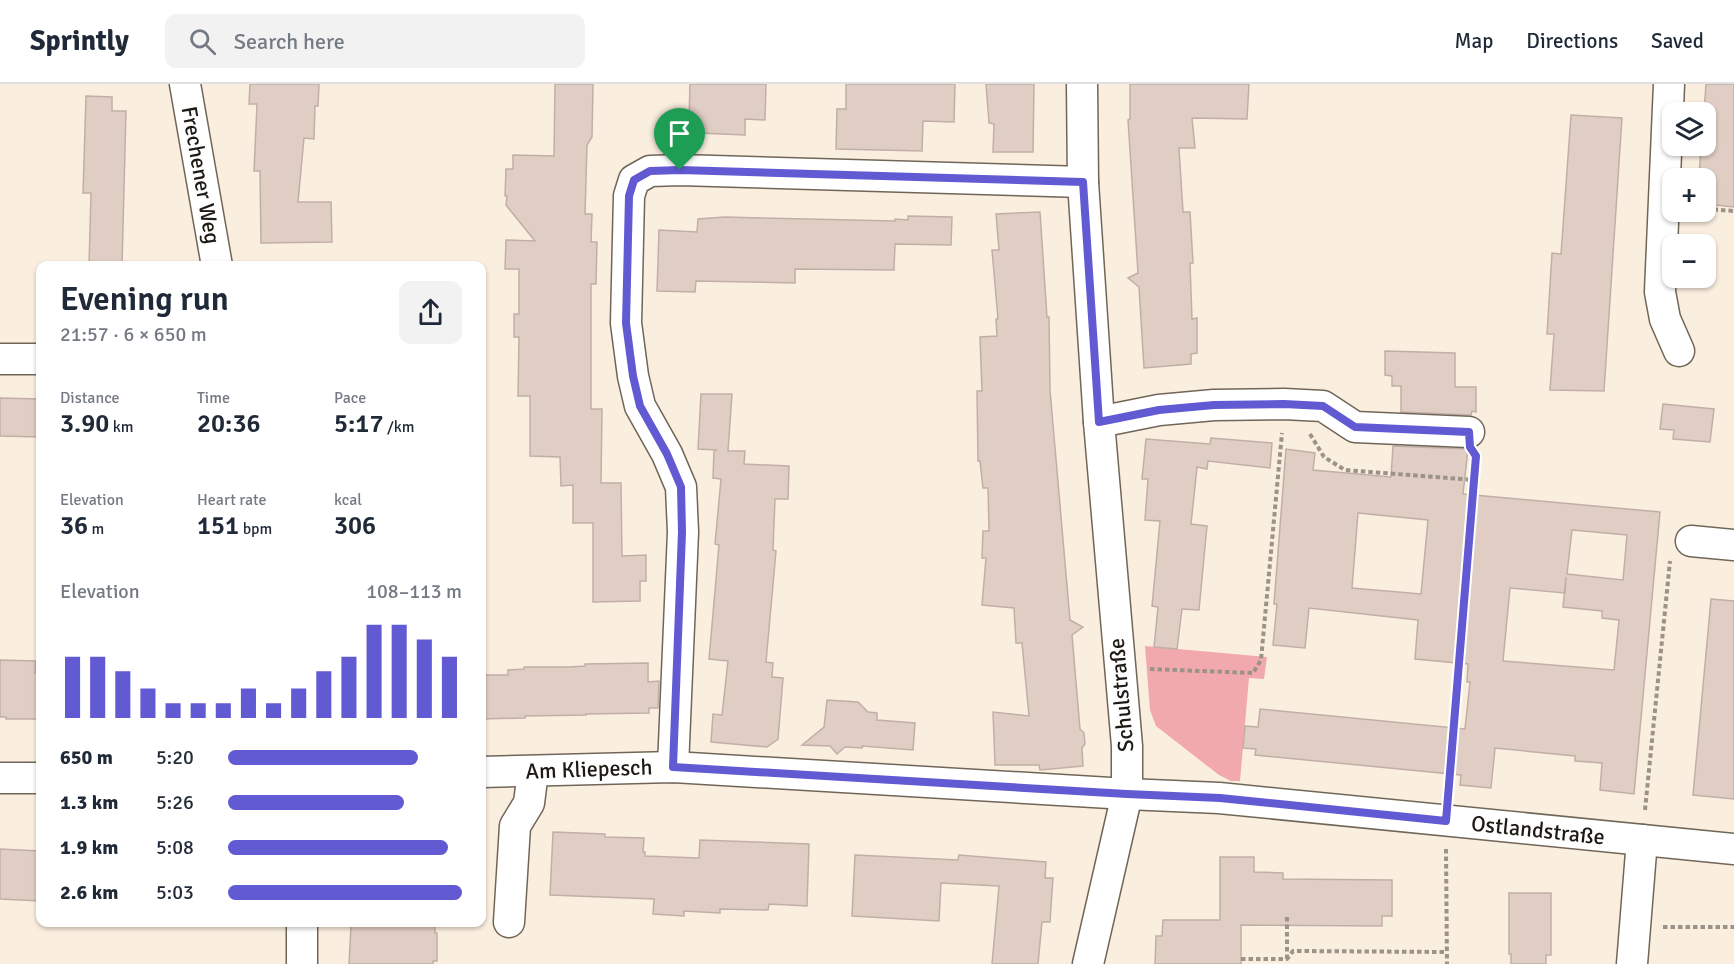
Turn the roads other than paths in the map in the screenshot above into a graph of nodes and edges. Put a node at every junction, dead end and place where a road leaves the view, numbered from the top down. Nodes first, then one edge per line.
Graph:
1 (185, 84) edge
2 (1082, 84) edge
3 (1669, 84) edge
4 (1083, 182) junction
5 (217, 261) edge
6 (1679, 351) dead end
7 (0, 358) edge
8 (36, 359) edge
9 (1099, 422) junction
10 (1469, 432) road end
11 (1734, 545) edge
12 (1681, 549) road end
13 (673, 767) junction
14 (533, 771) junction
15 (486, 772) edge
16 (0, 778) edge
17 (36, 778) edge
18 (1127, 794) junction
19 (1642, 840) junction
20 (1734, 849) edge
21 (509, 922) dead end
22 (302, 927) edge
23 (302, 964) edge
24 (1088, 964) edge
25 (1632, 964) edge

1 - 5 street, Frechener Weg
2 - 4 street, Schulstraße
3 - 6 street
4 - 9 street, Schulstraße
4 - 13 street
7 - 8 street
9 - 10 street
9 - 18 street, Schulstraße
11 - 12 street
13 - 14 street, Am Kliepesch
13 - 18 street, Am Kliepesch
14 - 15 street, Am Kliepesch
14 - 21 street
16 - 17 street
18 - 19 street, Ostlandstraße
18 - 24 street, Schulstraße
19 - 20 street, Ostlandstraße
19 - 25 street
22 - 23 street

